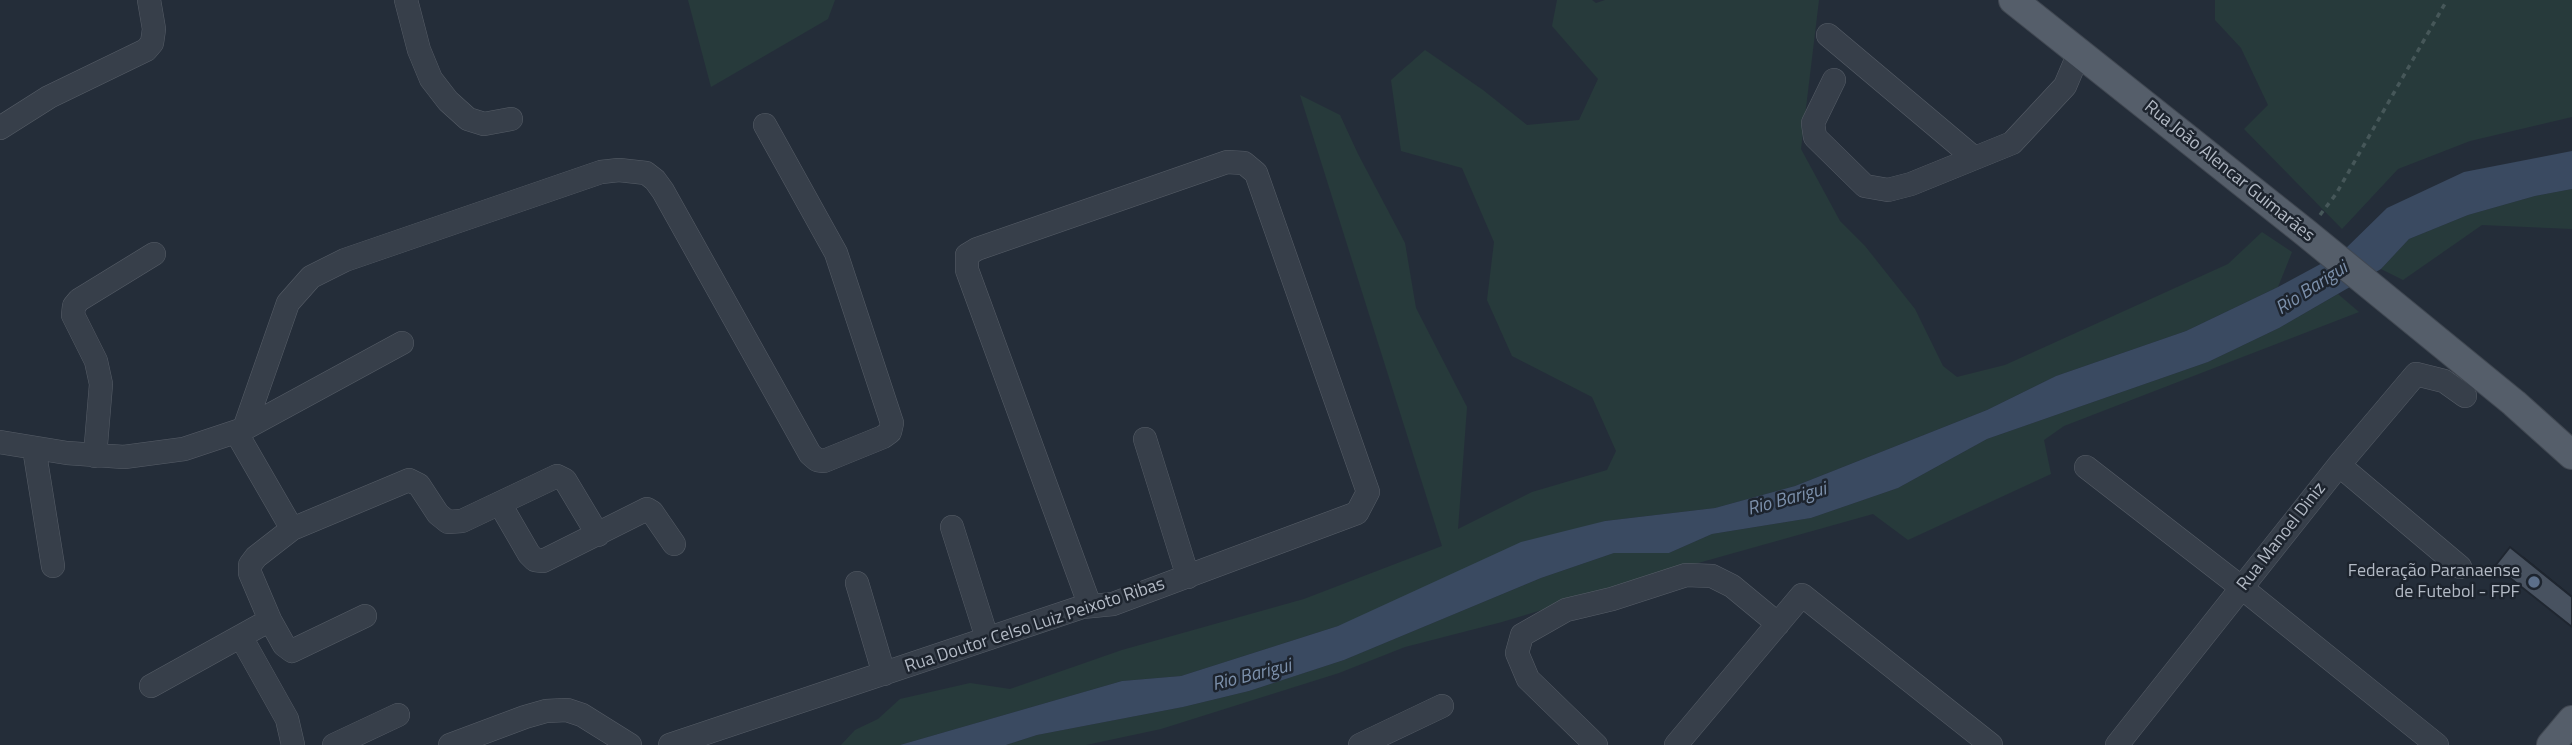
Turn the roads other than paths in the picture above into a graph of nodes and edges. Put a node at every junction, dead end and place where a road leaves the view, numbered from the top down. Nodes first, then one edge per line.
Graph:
1 (149, 0) edge
2 (406, 0) edge
3 (2013, 0) edge
4 (1828, 35) dead end
5 (2079, 53) junction
6 (1834, 80) dead end
7 (511, 119) dead end
8 (765, 125) dead end
9 (0, 128) edge
10 (1973, 157) junction
11 (154, 254) dead end
12 (402, 342) dead end
13 (2465, 396) dead end
14 (240, 431) junction
15 (1145, 439) dead end
16 (0, 442) edge
17 (34, 448) junction
18 (2570, 448) edge
19 (95, 456) junction
20 (2339, 465) junction
21 (2086, 467) dead end
22 (500, 504) junction
23 (953, 527) dead end
24 (292, 529) junction
25 (598, 535) junction
26 (674, 544) dead end
27 (53, 566) dead end
28 (2460, 567) dead end
29 (1188, 577) junction
30 (857, 583) dead end
31 (2242, 588) junction
32 (1090, 606) junction
33 (365, 616) dead end
34 (270, 620) junction
35 (1778, 624) junction
36 (241, 637) junction
37 (987, 638) junction
38 (884, 674) junction
39 (151, 685) dead end
40 (1442, 706) dead end
41 (398, 715) dead end
42 (2572, 720) edge
43 (293, 745) edge
44 (334, 745) edge
45 (450, 745) edge
46 (629, 745) edge
47 (670, 745) edge
48 (1360, 745) edge
49 (1596, 745) edge
50 (1676, 745) edge
51 (1991, 745) edge
52 (2117, 745) edge
53 (2437, 745) edge
54 (2552, 745) edge

1 - 9 street
2 - 7 street
3 - 5 main road, Rua João Alencar Guimarães
4 - 10 street
5 - 10 street
5 - 18 main road, Rua João Alencar Guimarães
6 - 10 street
8 - 14 street
11 - 19 street
12 - 14 street
13 - 20 street, Rua Manoel Diniz
14 - 19 street
14 - 24 street
15 - 29 street
16 - 17 street
17 - 19 street
17 - 27 street
20 - 28 street
20 - 31 street, Rua Manoel Diniz
21 - 31 street
22 - 24 street
22 - 25 street
22 - 25 street
23 - 37 street
24 - 34 street
25 - 26 street
29 - 32 street, Rua Doutor Celso Luiz Peixoto Ribas
29 - 32 street, Rua Doutor Celso Luiz Peixoto Ribas
30 - 38 street
31 - 52 street, Rua Manoel Diniz
31 - 53 street
32 - 37 street, Rua Doutor Celso Luiz Peixoto Ribas
33 - 34 street
34 - 36 street
35 - 49 street
35 - 50 street
35 - 51 street
36 - 39 street
36 - 43 street
37 - 38 street, Rua Doutor Celso Luiz Peixoto Ribas
38 - 47 street, Rua Doutor Celso Luiz Peixoto Ribas
40 - 48 street
41 - 44 street
42 - 54 main road
45 - 46 street

